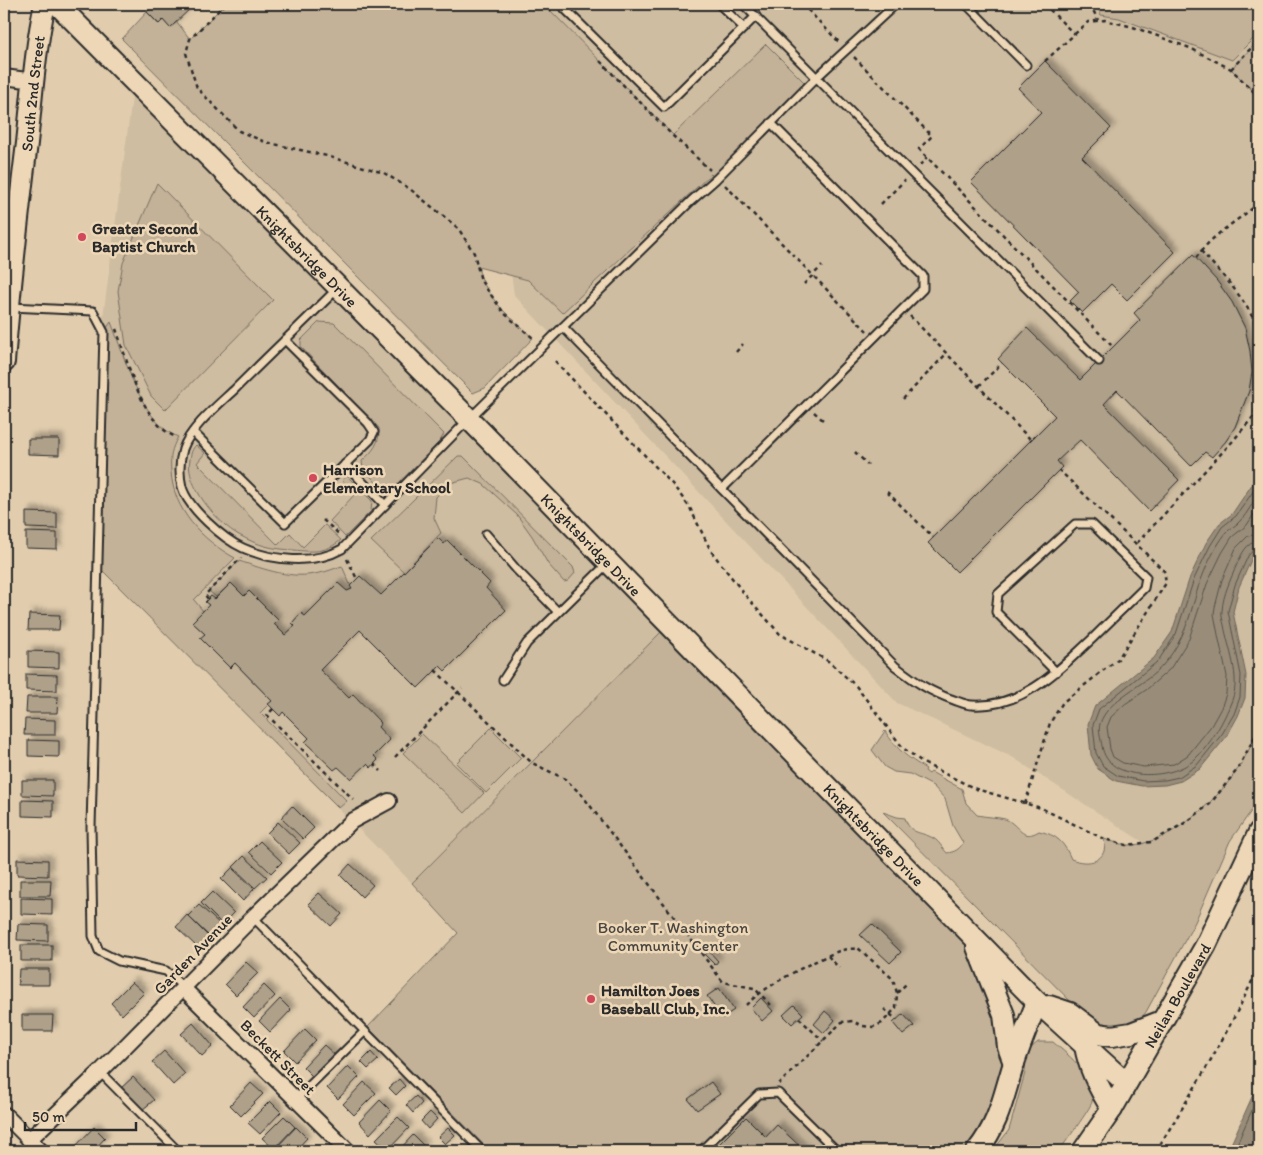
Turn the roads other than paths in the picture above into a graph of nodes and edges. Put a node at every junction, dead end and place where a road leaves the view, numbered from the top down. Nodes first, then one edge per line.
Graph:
1 (45, 4) edge
2 (57, 4) edge
3 (560, 4) edge
4 (719, 4) edge
5 (743, 4) edge
6 (896, 4) edge
7 (966, 4) edge
8 (756, 16) junction
9 (744, 28) junction
10 (1026, 65) dead end
11 (4, 77) edge
12 (817, 77) junction
13 (34, 81) junction
14 (771, 123) junction
15 (338, 287) junction
16 (8, 307) junction
17 (563, 327) junction
18 (285, 340) junction
19 (1100, 360) dead end
20 (4, 362) edge
21 (469, 419) junction
22 (193, 432) junction
23 (345, 464) junction
24 (722, 489) junction
25 (385, 505) junction
26 (486, 534) dead end
27 (609, 562) junction
28 (558, 612) junction
29 (1056, 672) junction
30 (503, 680) dead end
31 (388, 801) dead end
32 (1259, 832) edge
33 (253, 917) junction
34 (973, 936) junction
35 (184, 988) junction
36 (1037, 1002) junction
37 (1162, 1021) junction
38 (364, 1032) junction
39 (1085, 1046) junction
40 (1014, 1063) junction
41 (100, 1072) junction
42 (1126, 1083) junction
43 (296, 1099) junction
44 (1112, 1109) junction
45 (4, 1114) edge
46 (29, 1140) junction
47 (41, 1151) edge
48 (178, 1151) edge
49 (348, 1151) edge
50 (482, 1151) edge
51 (701, 1151) edge
52 (837, 1151) edge
53 (977, 1151) edge
54 (1083, 1151) edge

1 - 13 street, South 2nd Street
2 - 15 street, Knightsbridge Drive
3 - 9 lane
4 - 9 lane
5 - 8 lane
6 - 12 lane
7 - 10 lane
8 - 9 lane
8 - 12 lane
11 - 13 street
12 - 14 lane
12 - 19 lane
13 - 16 street, South 2nd Street
14 - 17 lane
14 - 24 lane
15 - 18 lane
15 - 21 street, Knightsbridge Drive
16 - 20 street, South 2nd Street
16 - 35 lane
17 - 21 lane
17 - 24 lane
18 - 22 lane
18 - 23 lane
21 - 25 lane
21 - 27 street, Knightsbridge Drive
22 - 23 lane
22 - 25 lane
23 - 25 lane
24 - 29 lane
26 - 28 lane
27 - 28 lane
27 - 34 street, Knightsbridge Drive
28 - 30 lane
29 - 29 lane
31 - 33 street, Garden Avenue
32 - 37 street, Neilan Boulevard
33 - 35 street, Garden Avenue
33 - 38 lane
34 - 36 street, Knightsbridge Drive
34 - 40 street
35 - 41 street, Garden Avenue
35 - 43 street, Beckett Street
36 - 37 street
36 - 39 street, Knightsbridge Drive
36 - 40 street
37 - 42 street, Neilan Boulevard
38 - 43 lane
38 - 50 lane
39 - 42 street, Knightsbridge Drive
39 - 44 street
40 - 53 street
41 - 46 street, Garden Avenue
41 - 48 lane
42 - 44 street, Neilan Boulevard
43 - 49 street, Beckett Street
44 - 54 street, Neilan Boulevard
45 - 46 street
46 - 47 street
51 - 52 lane

